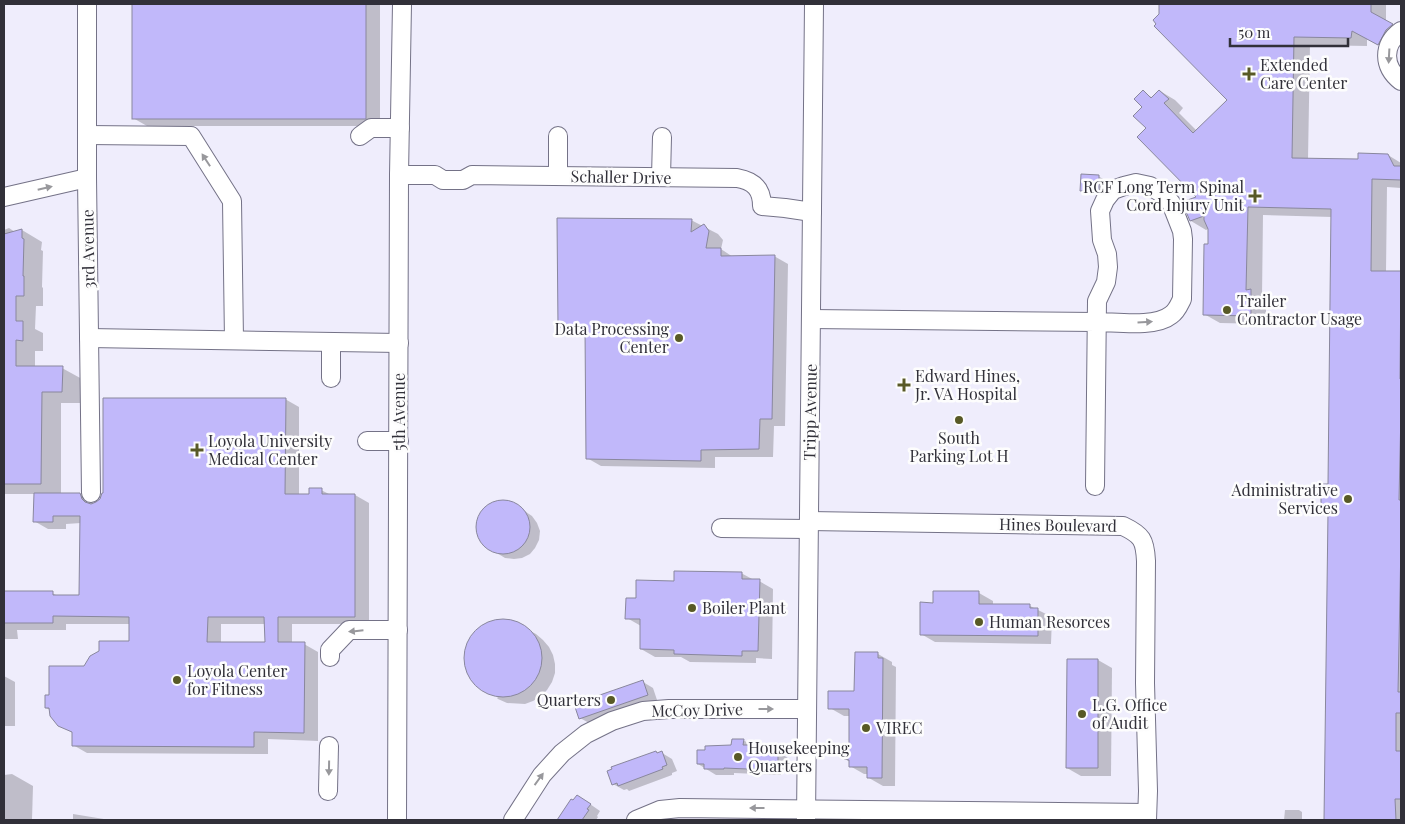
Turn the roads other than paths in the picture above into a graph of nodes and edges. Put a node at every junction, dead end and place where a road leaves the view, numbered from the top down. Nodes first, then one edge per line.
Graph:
1 (87, 4) edge
2 (402, 4) edge
3 (814, 4) edge
4 (1401, 32) edge
5 (1401, 81) edge
6 (87, 135) junction
7 (558, 136) dead end
8 (662, 137) dead end
9 (400, 174) junction
10 (558, 176) junction
11 (662, 177) junction
12 (87, 178) junction
13 (4, 197) edge
14 (812, 206) junction
15 (811, 319) junction
16 (1096, 322) junction
17 (89, 338) junction
18 (234, 340) junction
19 (336, 342) junction
20 (399, 343) junction
21 (337, 378) dead end
22 (367, 441) dead end
23 (398, 441) junction
24 (1095, 486) dead end
25 (91, 493) dead end
26 (808, 525) junction
27 (721, 528) dead end
28 (398, 630) junction
29 (330, 657) dead end
30 (806, 709) junction
31 (329, 746) dead end
32 (328, 791) dead end
33 (806, 814) edge
34 (1147, 817) edge
35 (397, 820) edge
36 (513, 820) edge
37 (636, 820) edge

1 - 6 street, 3rd Avenue
2 - 9 street, 5th Avenue
3 - 14 street, Tripp Avenue
4 -> 5 street
6 - 12 street, 3rd Avenue
18 -> 6 street
7 - 10 street
8 - 11 street
9 - 10 street, Schaller Drive
9 - 20 street, 5th Avenue
10 - 11 street, Schaller Drive
11 - 14 street, Schaller Drive
13 -> 12 street
12 - 17 street, 3rd Avenue
14 - 15 street, Tripp Avenue
15 - 16 street
15 - 26 street, Tripp Avenue
16 -> 16 street
16 - 24 street
17 - 18 street
17 - 25 street, 3rd Avenue
18 - 19 street
19 - 20 street
19 - 21 street
20 - 23 street, 5th Avenue
22 - 23 street
23 - 28 street, 5th Avenue
26 - 27 street, Hines Boulevard
26 - 30 street, Tripp Avenue
26 - 34 street, Hines Boulevard
28 -> 29 street
28 - 35 street, 5th Avenue
30 - 33 street, Tripp Avenue
36 -> 30 street, McCoy Drive
31 -> 32 street
33 - 34 street
33 -> 37 street

